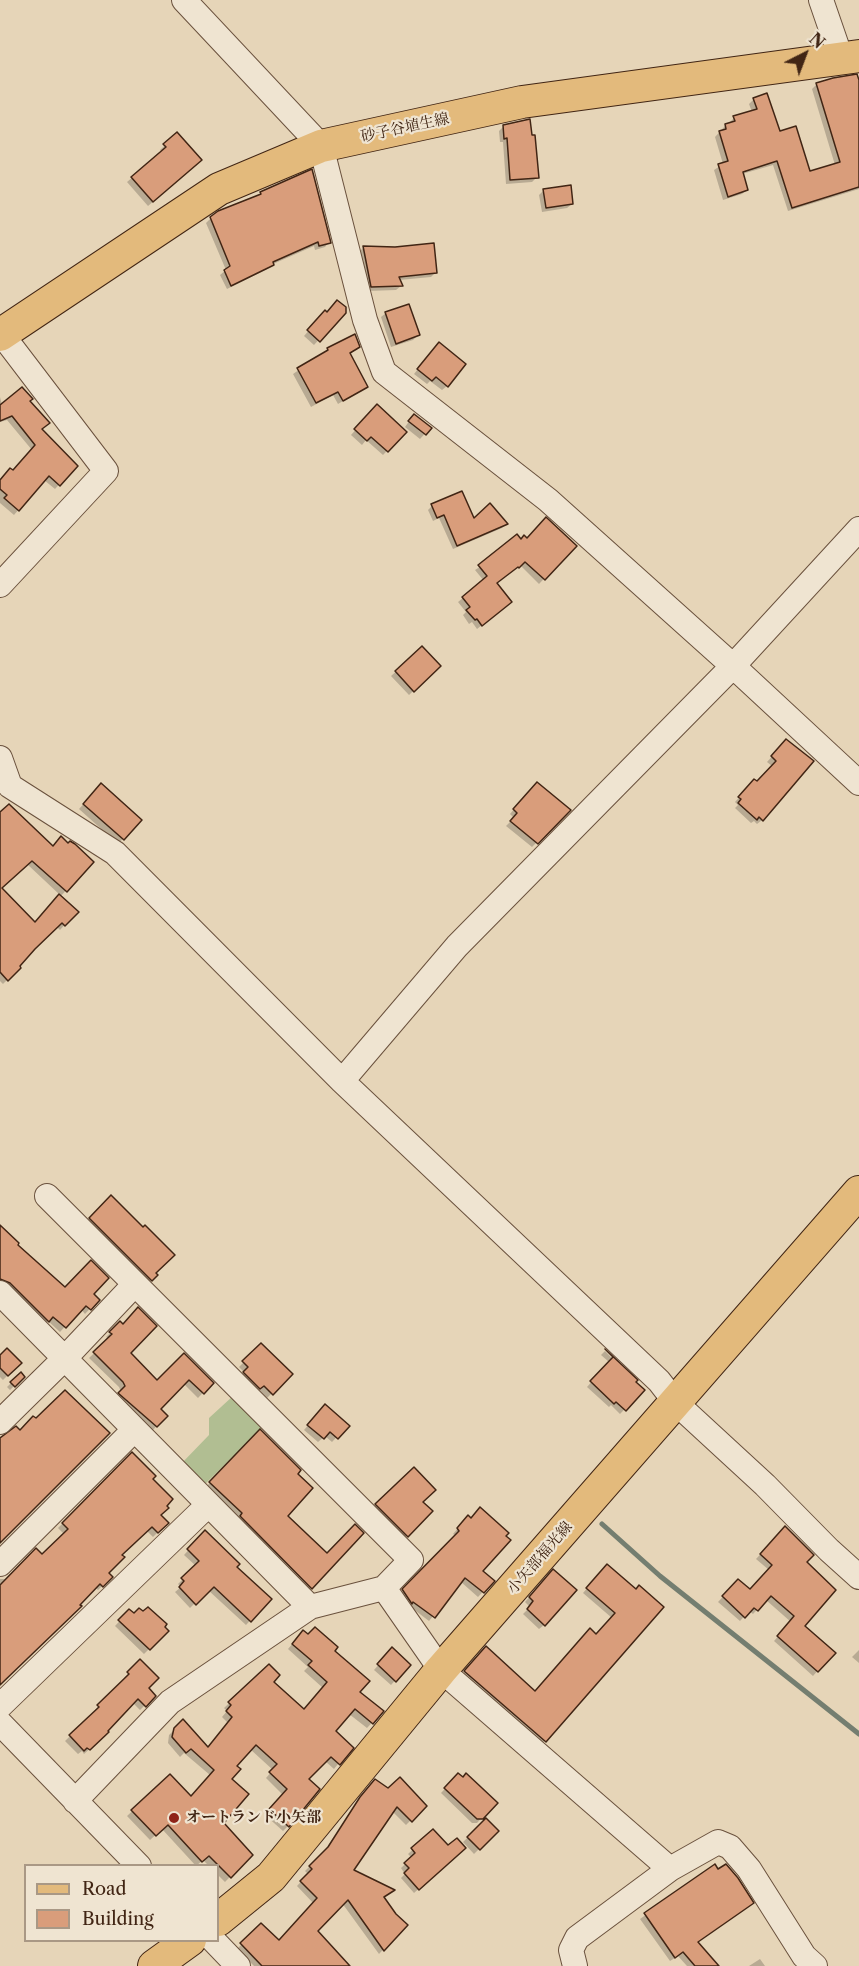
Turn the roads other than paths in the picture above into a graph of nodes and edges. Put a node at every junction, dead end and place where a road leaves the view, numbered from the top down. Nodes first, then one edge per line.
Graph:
1 (184, 0) edge
2 (821, 0) edge
3 (850, 57) edge
4 (321, 146) junction
5 (0, 333) edge
6 (859, 529) edge
7 (0, 585) edge
8 (733, 666) junction
9 (0, 758) edge
10 (859, 783) edge
11 (5, 791) edge
12 (342, 1082) junction
13 (859, 1192) edge
14 (47, 1196) dead end
15 (135, 1284) junction
16 (0, 1293) edge
17 (64, 1358) junction
18 (676, 1403) junction
19 (0, 1422) edge
20 (135, 1430) junction
21 (208, 1505) junction
22 (0, 1564) edge
23 (859, 1577) edge
24 (384, 1588) junction
25 (310, 1607) junction
26 (441, 1670) junction
27 (0, 1706) edge
28 (0, 1723) edge
29 (75, 1801) junction
30 (137, 1864) edge
31 (670, 1869) junction
32 (219, 1919) edge
33 (189, 1942) edge
34 (214, 1942) edge
35 (154, 1966) edge
36 (238, 1966) edge
37 (575, 1966) edge
38 (815, 1966) edge

1 - 4 street
2 - 3 street
3 - 4 main road, 砂子谷埴生線
4 - 5 main road, 砂子谷埴生線
4 - 8 street
5 - 7 street
6 - 8 street
8 - 10 street
8 - 12 street
9 - 11 street
11 - 12 street
12 - 18 street
13 - 18 main road, 小矢部福光線
14 - 15 street
15 - 17 street
15 - 24 street
16 - 17 street
17 - 19 street
17 - 20 street
18 - 23 street
18 - 26 main road, 小矢部福光線
20 - 21 street
20 - 22 street
21 - 25 street
21 - 27 street
24 - 25 street
24 - 26 street
25 - 29 street
26 - 31 street
26 - 32 main road, 小矢部福光線
28 - 29 street
29 - 30 street
31 - 37 street
31 - 38 street
33 - 35 main road
34 - 36 street

